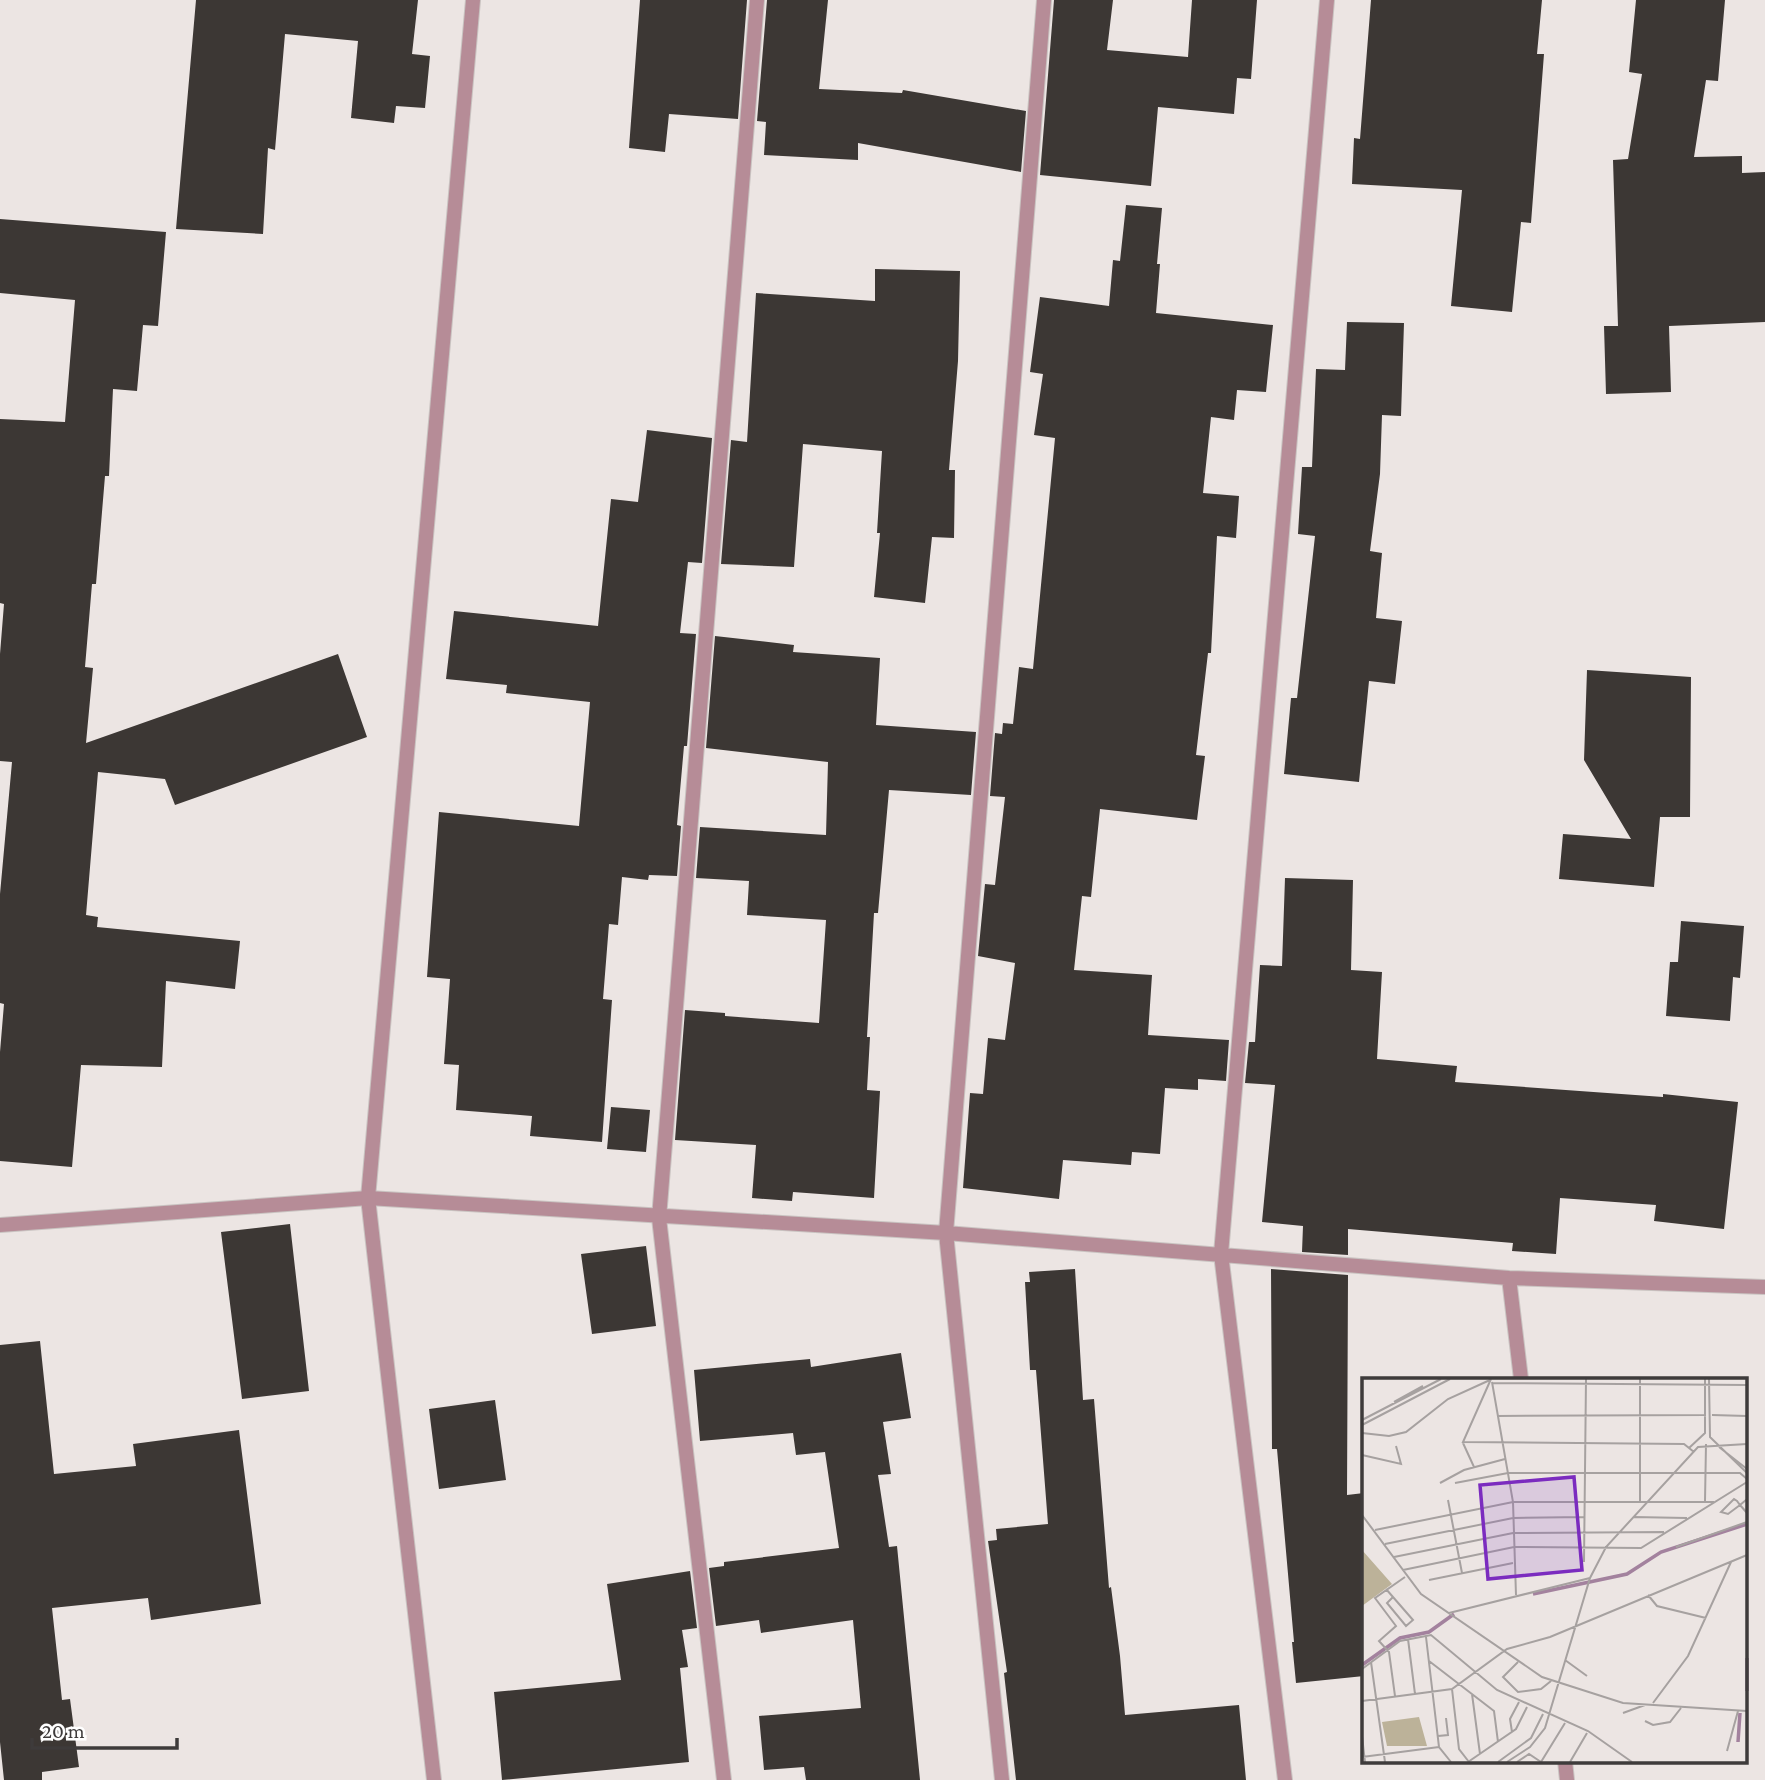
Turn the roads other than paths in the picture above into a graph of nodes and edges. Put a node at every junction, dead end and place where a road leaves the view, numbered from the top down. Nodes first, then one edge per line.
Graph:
1 (473, 0) edge
2 (757, 0) edge
3 (1044, 0) edge
4 (1327, 0) edge
5 (368, 1198) junction
6 (659, 1217) junction
7 (0, 1225) edge
8 (946, 1233) junction
9 (1221, 1254) junction
10 (1509, 1278) junction
11 (1765, 1287) edge
12 (1521, 1378) edge
13 (1565, 1762) edge
14 (434, 1780) edge
15 (724, 1780) edge
16 (1003, 1780) edge
17 (1285, 1780) edge
18 (1567, 1780) edge

1 - 5 street
2 - 6 street
3 - 8 street
4 - 9 street
5 - 6 street
5 - 7 street
5 - 14 street
6 - 8 street
6 - 15 street
8 - 9 street
8 - 16 street
9 - 10 street
9 - 17 street
10 - 11 street
10 - 12 street
13 - 18 street

